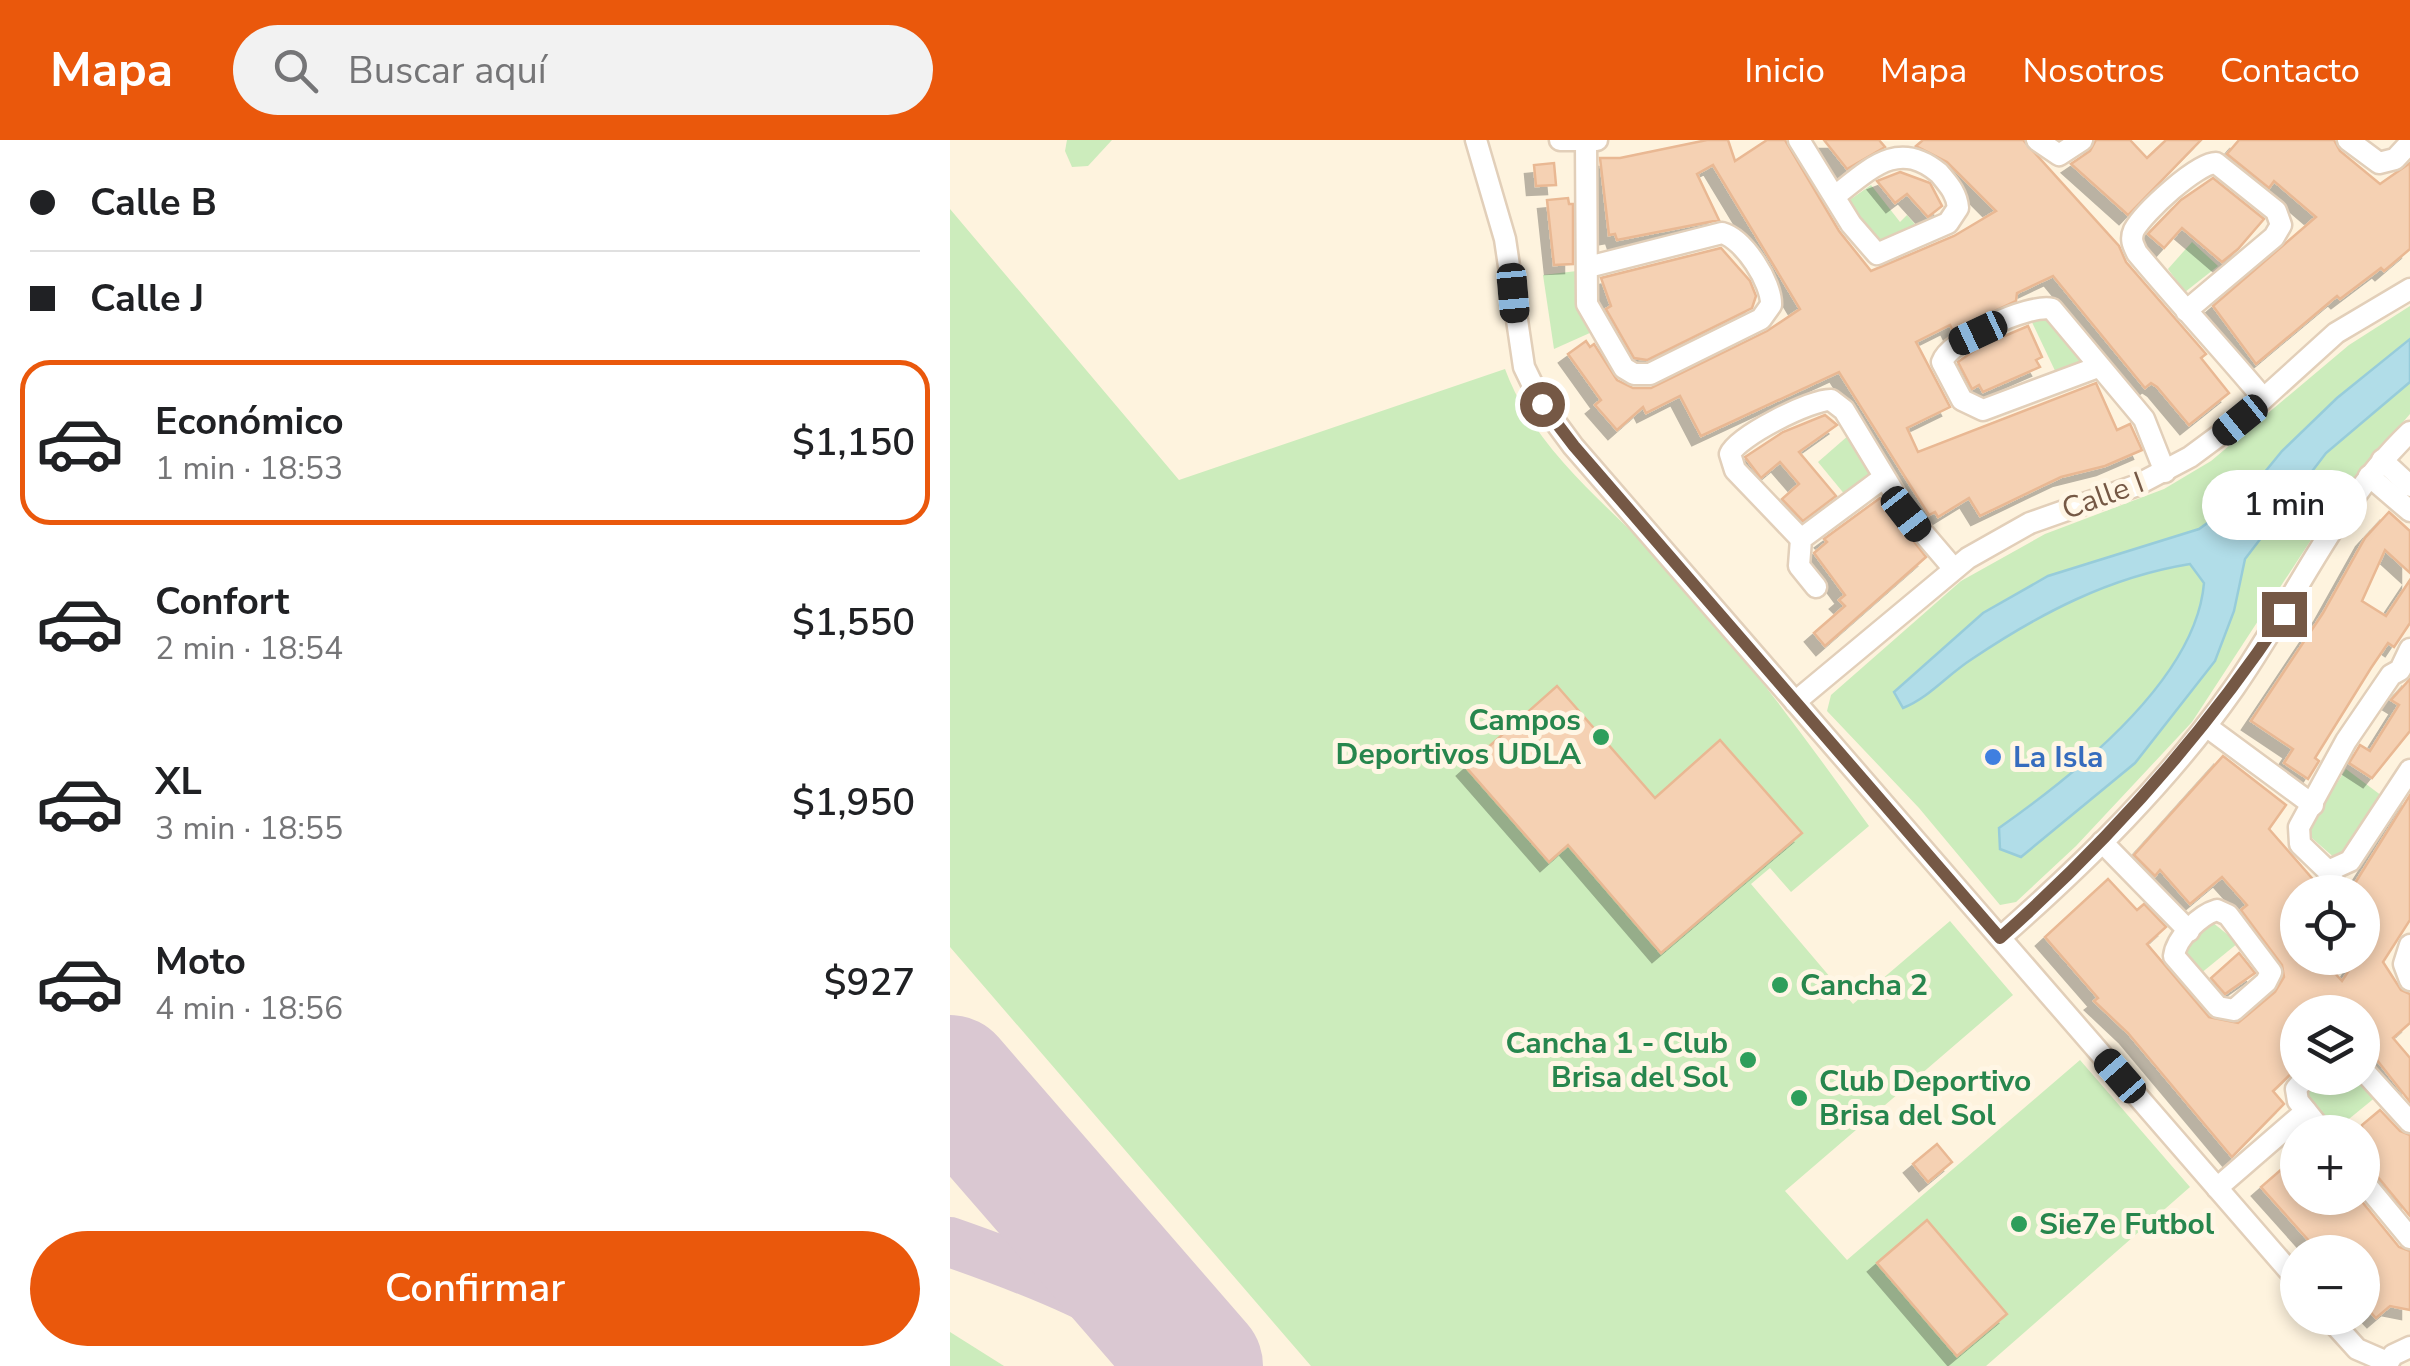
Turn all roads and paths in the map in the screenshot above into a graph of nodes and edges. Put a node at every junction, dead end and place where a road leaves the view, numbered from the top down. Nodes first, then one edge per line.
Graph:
1 (1476, 140) edge
2 (1560, 140) edge
3 (1600, 140) edge
4 (1799, 140) edge
5 (2038, 140) edge
6 (2082, 140) edge
7 (2348, 140) edge
8 (1586, 141) edge
9 (2410, 143) edge
10 (1836, 196) junction
11 (1588, 267) junction
12 (2410, 289) edge
13 (2186, 311) junction
14 (2098, 366) junction
15 (2263, 398) junction
16 (2410, 432) edge
17 (2376, 468) junction
18 (2164, 472) junction
19 (1883, 478) junction
20 (2410, 486) edge
21 (2410, 511) edge
22 (1800, 539) junction
23 (1954, 569) junction
24 (1816, 588) dead end
25 (2410, 649) edge
26 (2405, 671) edge
27 (1796, 702) junction
28 (2206, 726) junction
29 (2410, 770) edge
30 (2313, 805) junction
31 (2102, 842) junction
32 (2328, 871) junction
33 (2330, 875) edge
34 (2189, 931) junction
35 (2000, 938) junction
36 (2410, 946) edge
37 (2410, 980) edge
38 (2380, 1090) edge
39 (2296, 1095) edge
40 (2306, 1111) junction
41 (2309, 1115) edge
42 (2410, 1122) edge
43 (2217, 1188) junction
44 (2380, 1202) edge
45 (2410, 1238) edge
46 (2280, 1261) edge
47 (2344, 1335) edge
48 (2410, 1347) edge
49 (2387, 1364) edge

1 - 27 street
2 - 8 street
3 - 8 street
4 - 10 street
5 - 6 street
7 - 9 street
8 - 11 street
10 - 10 street
11 - 11 street
12 - 15 street, Calle I
13 - 13 street
13 - 15 street
14 - 14 street
14 - 18 street
15 - 18 street, Calle I
16 - 17 street
17 - 20 street
17 - 21 street
17 - 28 street
18 - 23 street, Calle I
19 - 22 street
19 - 22 street
19 - 23 street
22 - 24 street
23 - 27 street, Calle I
25 - 26 street
26 - 30 street
27 - 35 street
28 - 30 street
28 - 31 street
29 - 32 street
30 - 32 street
31 - 34 street
31 - 35 street
32 - 33 street
34 - 34 street
35 - 43 street
36 - 37 street
38 - 42 street
39 - 40 street
40 - 41 street
40 - 43 street
43 - 46 street
44 - 45 street
47 - 49 street
48 - 49 street

